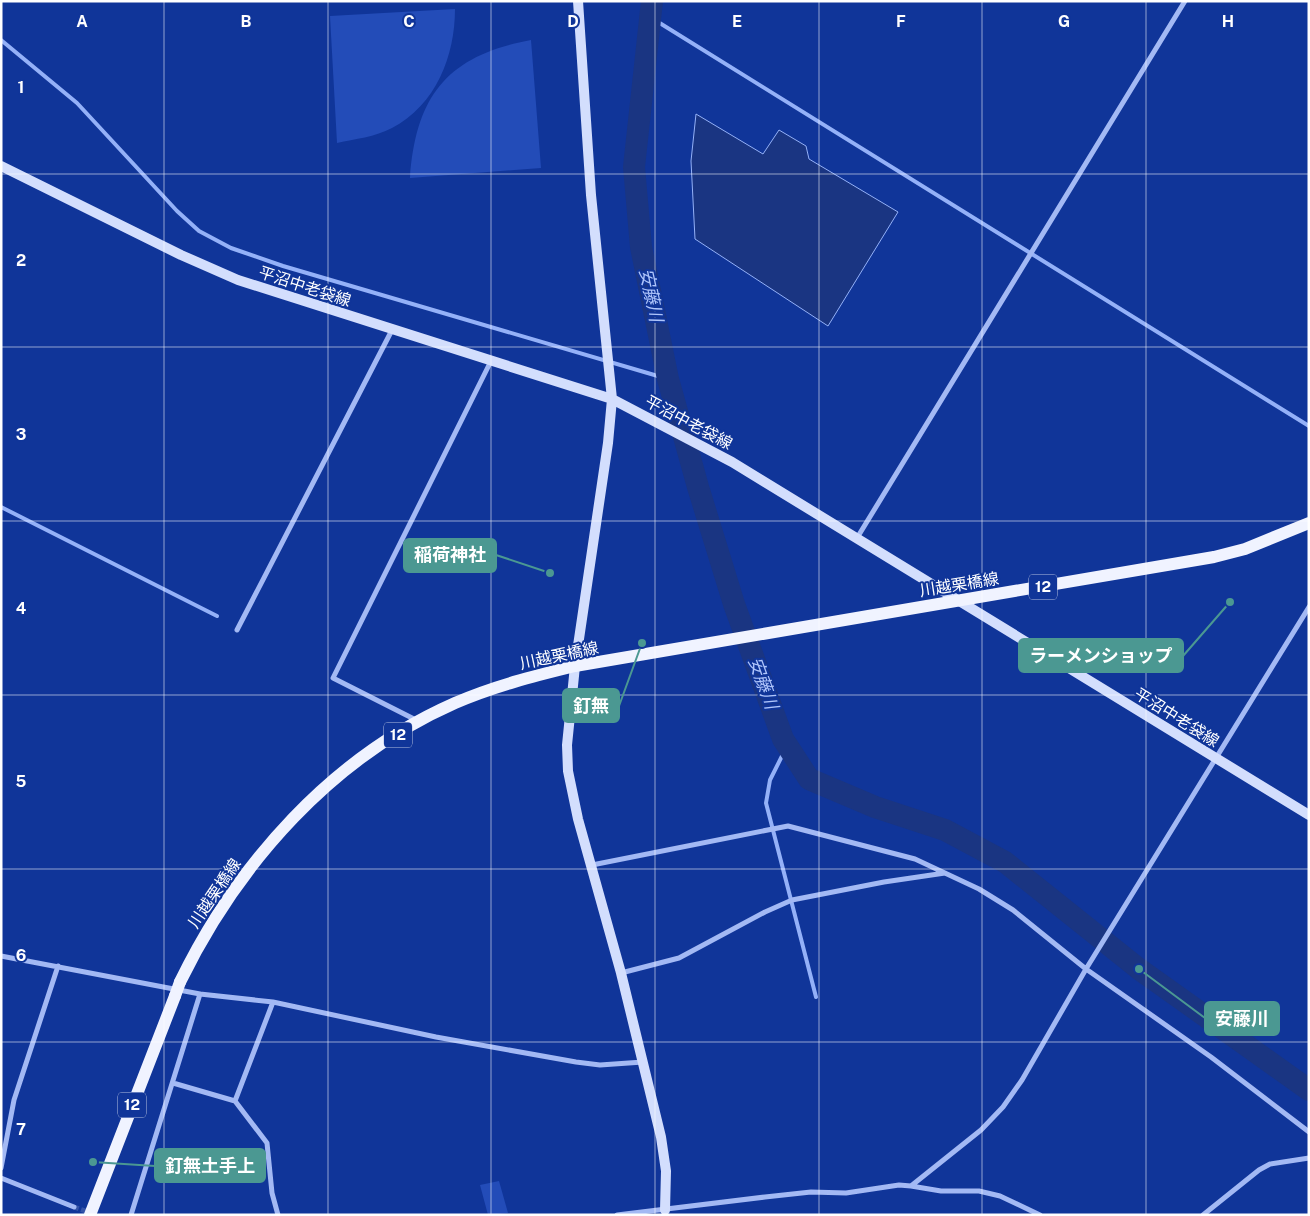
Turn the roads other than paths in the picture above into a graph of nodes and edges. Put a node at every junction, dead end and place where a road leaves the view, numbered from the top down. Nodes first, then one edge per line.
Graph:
1 (578, 1) edge
2 (1185, 1) edge
3 (1, 166) edge
4 (392, 330) junction
5 (491, 361) junction
6 (612, 399) junction
7 (1309, 523) edge
8 (857, 538) junction
9 (959, 600) junction
10 (1309, 608) edge
11 (237, 630) dead end
12 (574, 666) junction
13 (419, 722) junction
14 (1216, 759) junction
15 (1309, 815) edge
16 (592, 865) junction
17 (946, 873) junction
18 (1, 956) edge
19 (58, 966) junction
20 (1088, 967) junction
21 (621, 973) junction
22 (200, 994) junction
23 (273, 1002) junction
24 (643, 1062) junction
25 (173, 1083) junction
26 (235, 1101) junction
27 (1309, 1132) edge
28 (1309, 1158) edge
29 (1, 1168) edge
30 (1, 1178) edge
31 (911, 1186) junction
32 (74, 1207) tunnel mouth
33 (665, 1210) junction
34 (90, 1215) edge
35 (130, 1215) edge
36 (278, 1215) edge
37 (616, 1215) edge
38 (1040, 1215) edge
39 (1204, 1215) edge

1 - 6 main road
2 - 8 street
3 - 4 main road, 平沼中老袋線
4 - 5 main road, 平沼中老袋線
4 - 11 street
5 - 6 main road, 平沼中老袋線
5 - 13 street
6 - 8 main road, 平沼中老袋線
6 - 12 main road
7 - 9 main road, 川越栗橋線 / 12
8 - 9 main road, 平沼中老袋線
9 - 12 main road, 川越栗橋線 / 12
9 - 14 main road, 平沼中老袋線
10 - 14 street
12 - 13 main road, 川越栗橋線 / 12
12 - 16 main road
13 - 34 main road, 川越栗橋線 / 12, bridge
14 - 15 main road, 平沼中老袋線
14 - 20 street
16 - 17 street
16 - 21 main road
17 - 20 street
17 - 21 street
18 - 19 street
19 - 22 street
19 - 29 street
20 - 27 street
20 - 31 street
21 - 24 main road
22 - 23 street
22 - 25 street
23 - 24 street
23 - 26 street
24 - 33 main road
25 - 26 street
25 - 35 street
26 - 36 street
28 - 39 street
30 - 32 street
31 - 33 street
31 - 38 street
33 - 37 street

